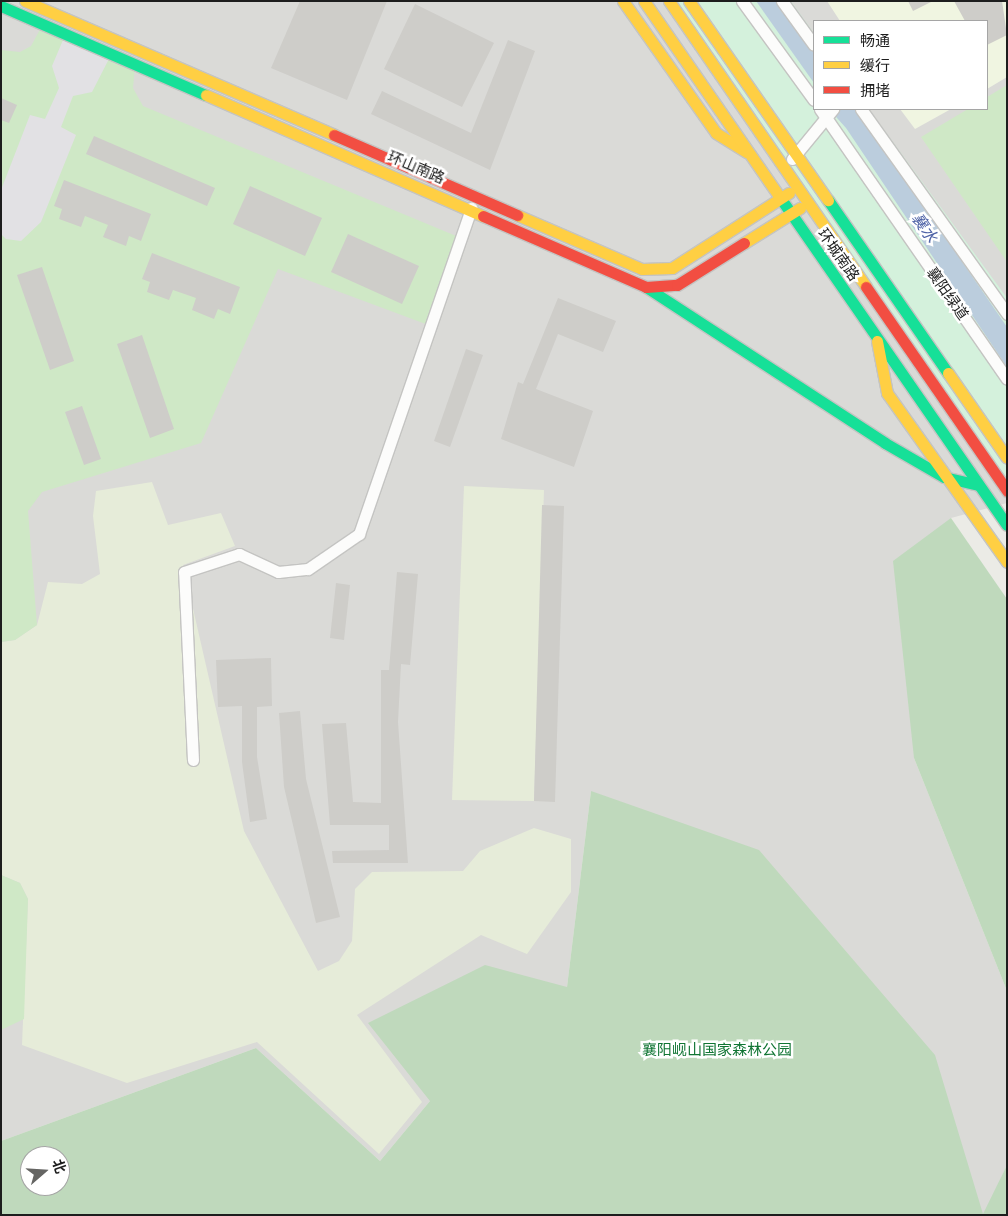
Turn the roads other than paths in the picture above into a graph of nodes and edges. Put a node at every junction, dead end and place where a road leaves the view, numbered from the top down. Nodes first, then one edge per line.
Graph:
1 (25, 1) edge
2 (623, 1) edge
3 (644, 1) edge
4 (668, 1) edge
5 (689, 1) edge
6 (742, 1) edge
7 (782, 1) edge
8 (1, 6) edge
9 (813, 45) edge
10 (813, 99) edge
11 (862, 110) edge
12 (826, 111) edge
13 (750, 154) junction
14 (797, 154) junction
15 (784, 167) junction
16 (797, 187) junction
17 (781, 199) junction
18 (808, 203) junction
19 (471, 208) junction
20 (792, 214) junction
21 (646, 288) junction
22 (1007, 314) edge
23 (876, 337) junction
24 (1007, 380) edge
25 (1007, 458) edge
26 (944, 477) junction
27 (978, 485) junction
28 (1007, 491) edge
29 (1007, 525) edge
30 (1007, 562) edge
31 (193, 760) dead end

1 - 17 main road, 环山南路
2 - 13 main road
3 - 13 main road, 环城南路
4 - 15 main road, 环城南路
5 - 14 main road
6 - 10 street
7 - 9 street
8 - 19 main road, 环山南路
11 - 22 street
12 - 14 street
12 - 24 street, 襄阳绿道
13 - 17 main road, 环城南路
14 - 15 street
14 - 25 main road
15 - 16 main road, 环城南路
16 - 17 main road, 环山南路
16 - 18 main road, 环城南路
17 - 20 main road, 环城南路
18 - 20 main road
18 - 28 main road, 环城南路
19 - 21 main road, 环山南路
19 - 31 street
20 - 21 main road
20 - 23 main road, 环城南路
21 - 26 main road, 环山南路
23 - 26 main road
23 - 27 main road, 环城南路
26 - 27 main road
26 - 30 main road
27 - 29 main road, 环城南路

